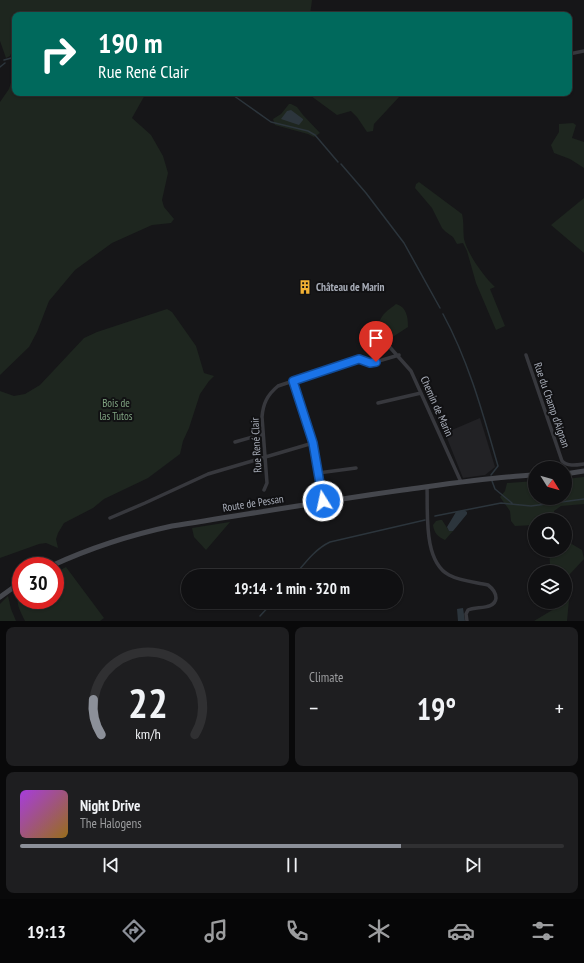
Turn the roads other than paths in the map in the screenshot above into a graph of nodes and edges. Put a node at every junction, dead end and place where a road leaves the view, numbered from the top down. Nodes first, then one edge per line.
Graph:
1 (584, 51) edge
2 (572, 53) edge
3 (387, 344) dead end
4 (526, 355) dead end
5 (399, 356) junction
6 (293, 381) junction
7 (421, 393) junction
8 (378, 404) dead end
9 (263, 434) junction
10 (235, 442) dead end
11 (313, 443) junction
12 (265, 456) junction
13 (584, 464) edge
14 (356, 468) dead end
15 (584, 471) edge
16 (318, 473) junction
17 (572, 473) edge
18 (528, 475) edge
19 (461, 482) junction
20 (427, 487) junction
21 (264, 490) dead end
22 (323, 501) junction
23 (110, 518) dead end
24 (64, 560) edge
25 (12, 588) edge
26 (6, 592) junction
27 (0, 593) edge
28 (0, 597) edge
29 (467, 621) edge

1 - 2 street
3 - 5 street, Chemin de Marin
4 - 13 street, Rue du Champ d'Aignan
5 - 6 street, Rue René Clair
5 - 7 street, Chemin de Marin
6 - 9 street, Rue René Clair
6 - 11 street
7 - 8 street
7 - 19 street, Chemin de Marin
9 - 10 street
9 - 12 street, Rue René Clair
11 - 12 street
11 - 16 street
12 - 21 street, Rue René Clair
12 - 23 street
14 - 16 street
15 - 17 main road
16 - 22 street
18 - 19 main road, Route de Pessan
19 - 20 main road, Route de Pessan
20 - 22 main road, Route de Pessan
20 - 29 street
22 - 24 main road, Route de Pessan
25 - 26 main road
26 - 27 street
26 - 28 main road

